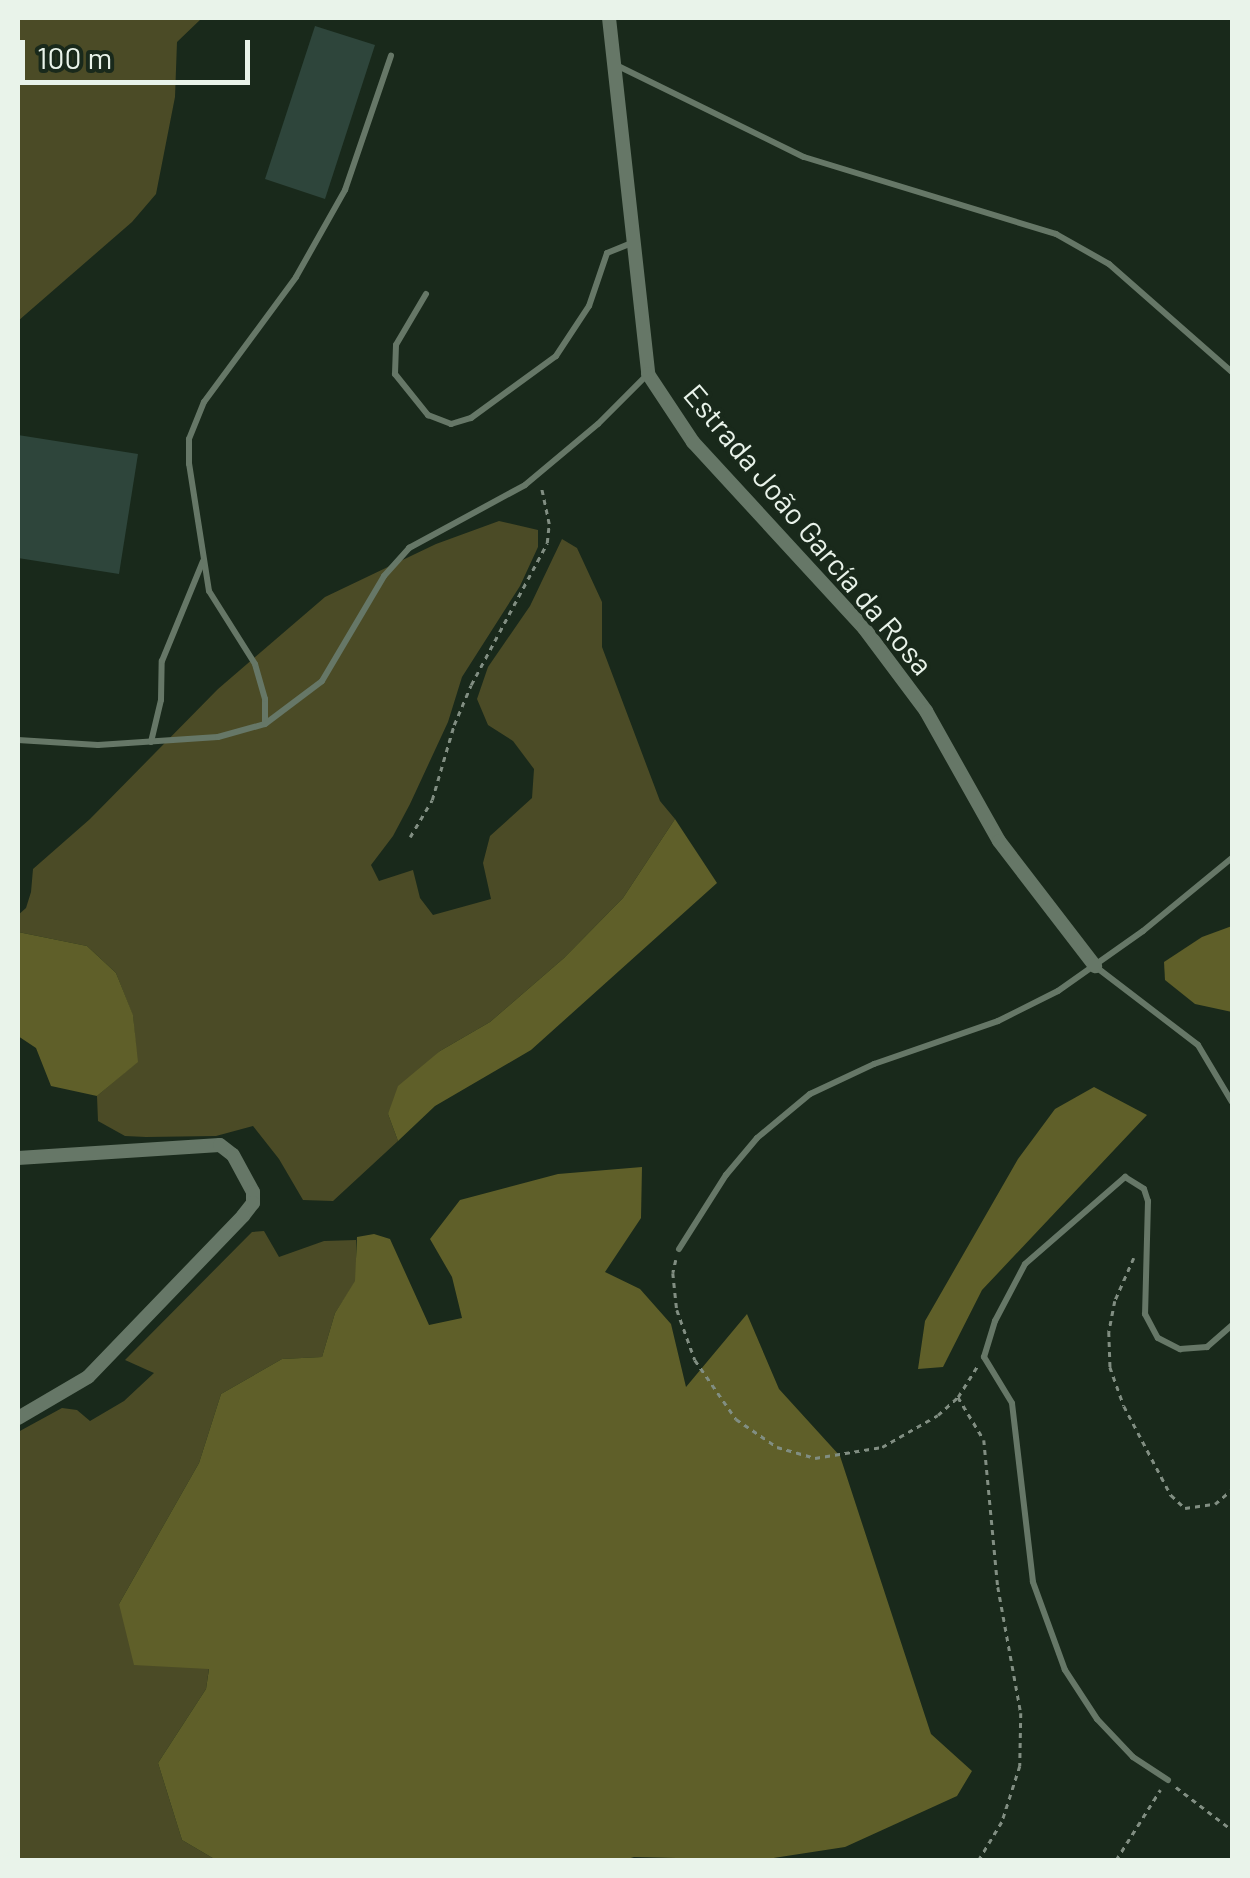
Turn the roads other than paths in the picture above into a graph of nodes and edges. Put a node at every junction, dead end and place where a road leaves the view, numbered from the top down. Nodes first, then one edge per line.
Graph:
1 (609, 18) edge
2 (392, 56) dead end
3 (615, 64) junction
4 (632, 243) junction
5 (426, 294) dead end
6 (1232, 372) edge
7 (648, 374) junction
8 (203, 560) junction
9 (266, 724) junction
10 (18, 740) edge
11 (151, 742) junction
12 (1232, 858) edge
13 (1094, 966) junction
14 (1232, 1102) edge
15 (18, 1158) edge
16 (679, 1249) road end
17 (1232, 1324) edge
18 (18, 1418) edge
19 (1168, 1780) road end

1 - 3 street, Estrada João García da Rosa
2 - 8 lane
3 - 4 street, Estrada João García da Rosa
3 - 6 lane
4 - 5 lane
4 - 7 street, Estrada João García da Rosa
7 - 9 lane
7 - 13 street, Estrada João García da Rosa
8 - 9 lane
8 - 11 lane
9 - 11 lane
10 - 11 lane
12 - 13 lane
13 - 14 lane
13 - 16 lane
15 - 18 street
17 - 19 lane

